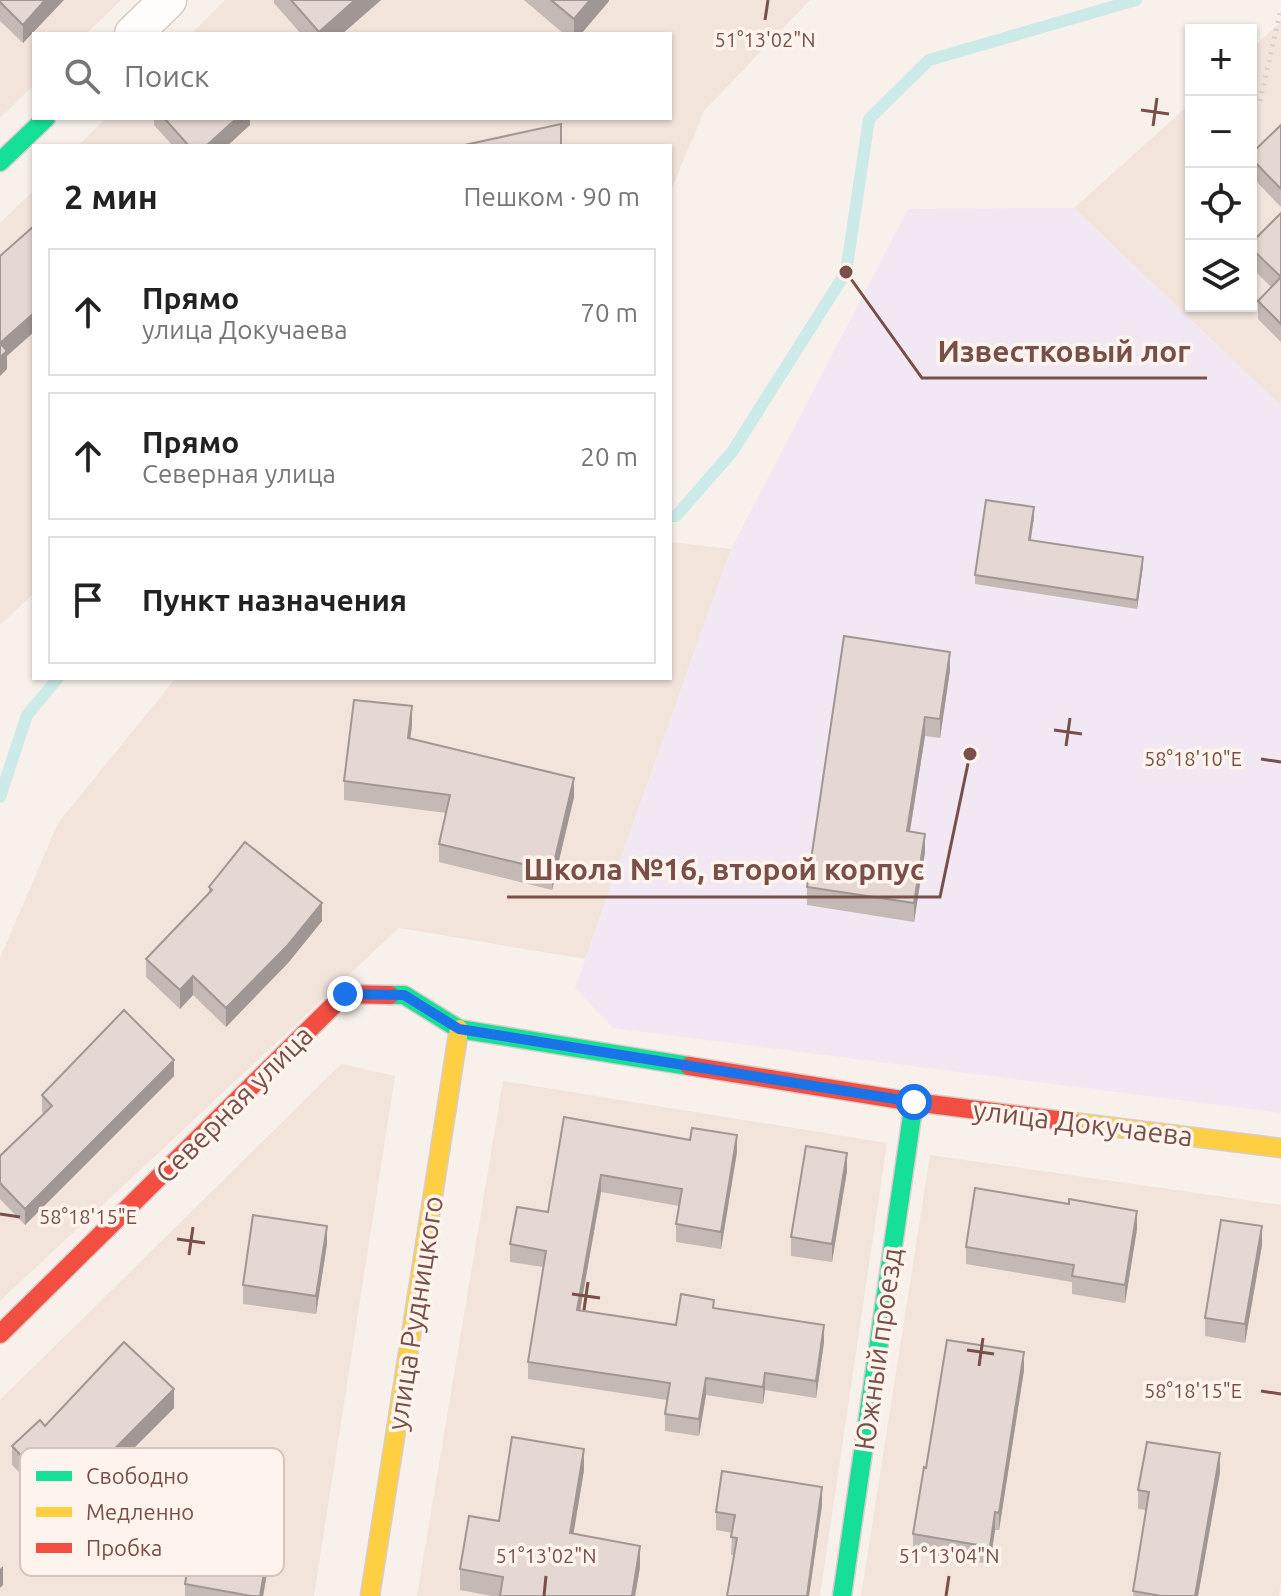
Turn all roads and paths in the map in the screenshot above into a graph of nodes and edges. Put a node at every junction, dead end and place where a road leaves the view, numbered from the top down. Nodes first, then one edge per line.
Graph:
1 (168, 0) edge
2 (1281, 9) edge
3 (135, 32) edge
4 (1260, 101) dead end
5 (44, 120) edge
6 (0, 162) edge
7 (459, 1029) junction
8 (914, 1102) junction
9 (1281, 1148) edge
10 (0, 1334) edge
11 (370, 1596) edge
12 (842, 1596) edge

1 - 3 street
2 - 4 path
5 - 6 street
7 - 8 street, улица Докучаева
7 - 10 street, Северная улица
7 - 11 street, улица Рудницкого
8 - 9 street, улица Докучаева
8 - 12 street, Южный проезд

